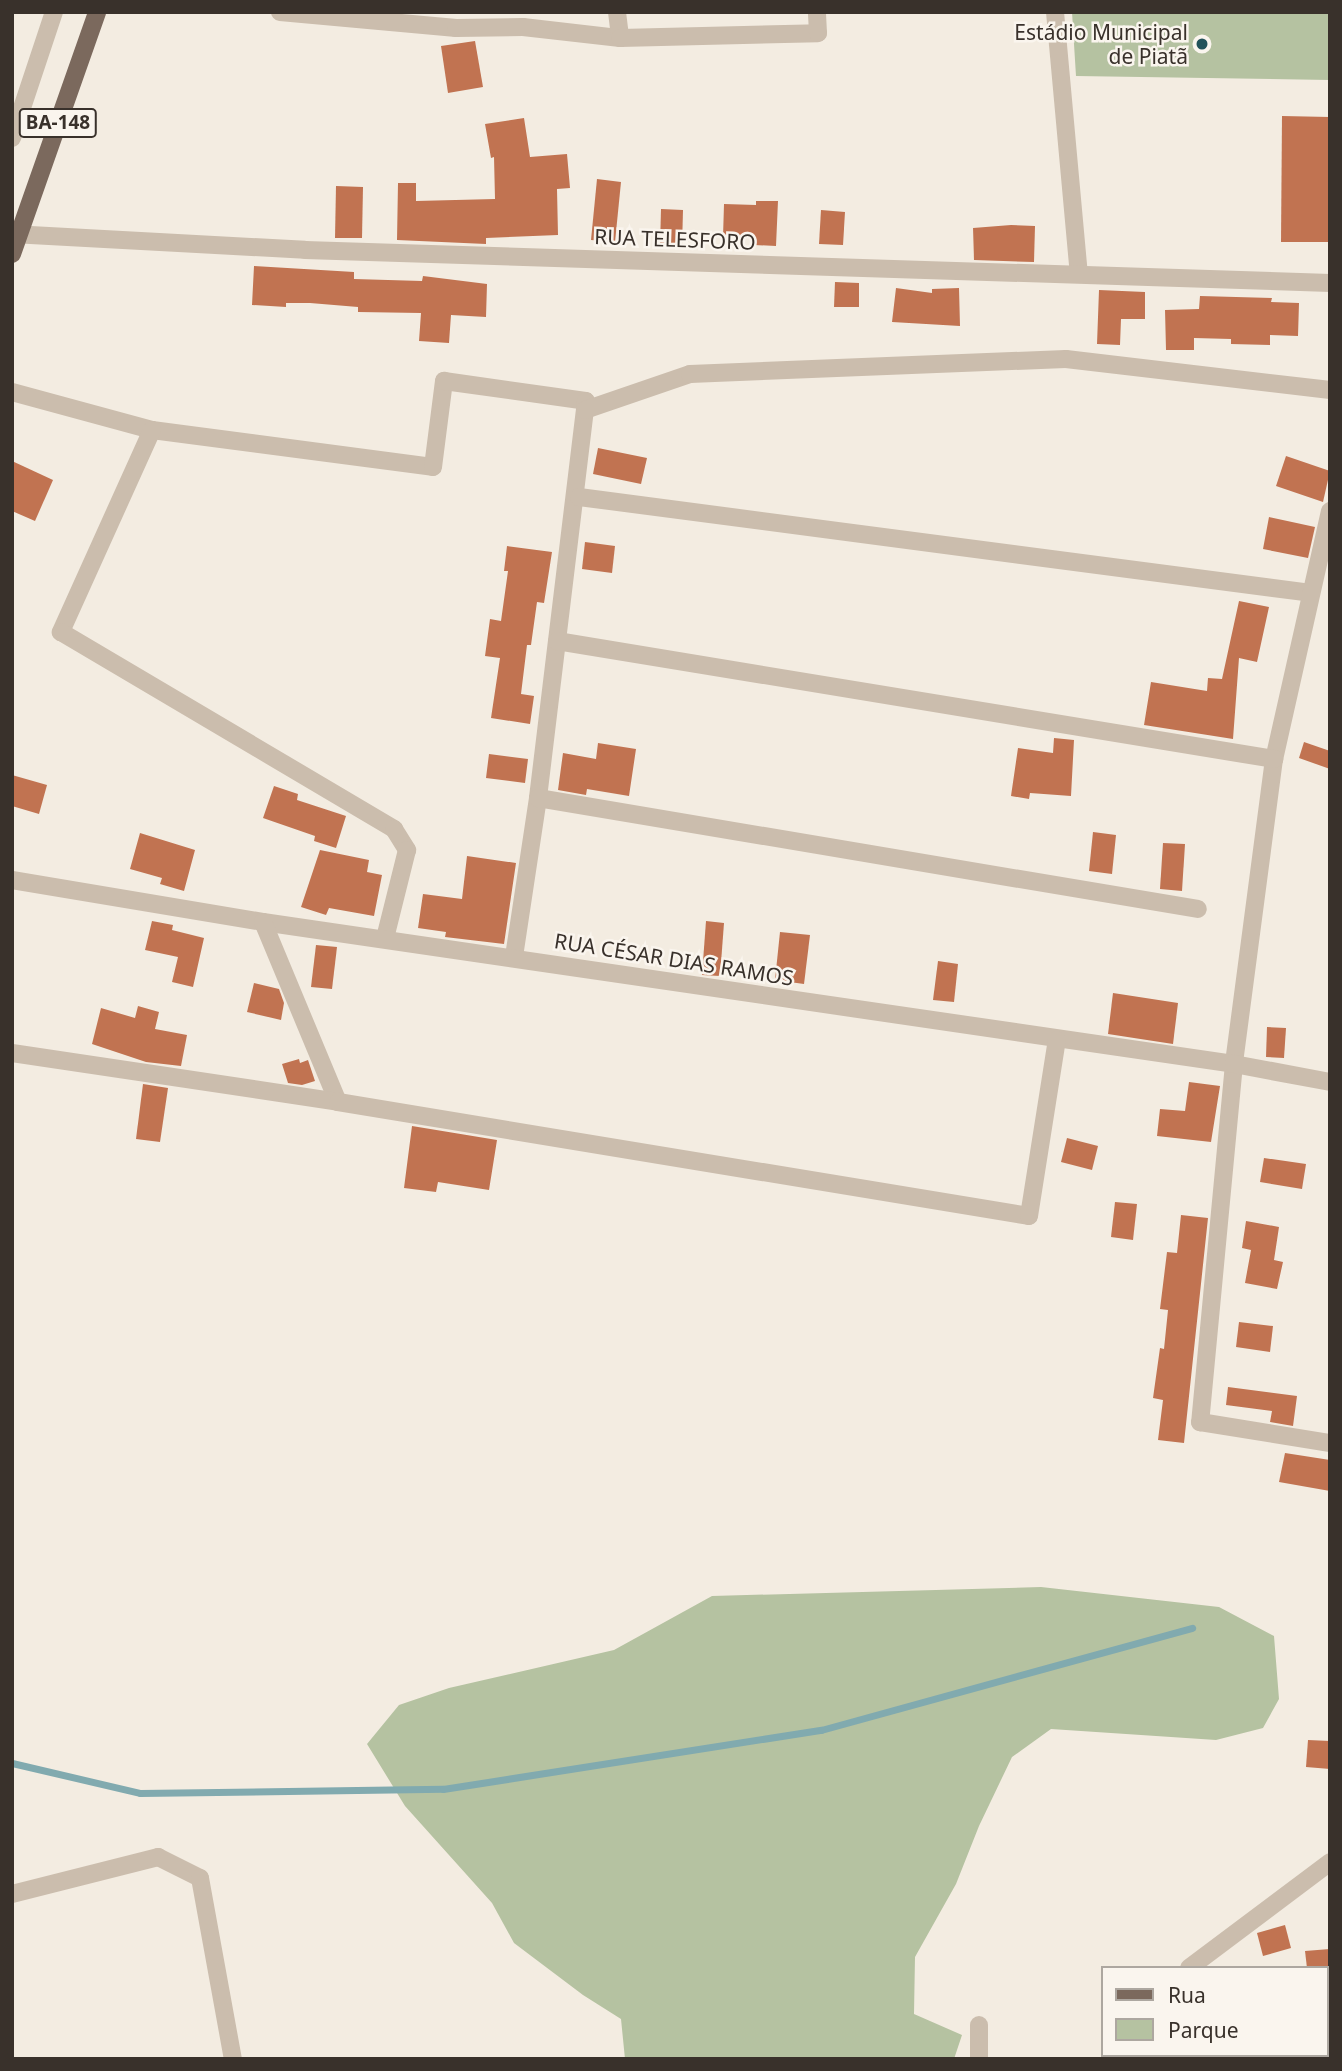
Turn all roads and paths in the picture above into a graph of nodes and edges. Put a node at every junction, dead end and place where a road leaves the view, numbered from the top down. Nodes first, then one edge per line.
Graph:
1 (54, 12) edge
2 (97, 12) edge
3 (280, 12) edge
4 (617, 12) edge
5 (817, 12) edge
6 (1055, 12) edge
7 (523, 20) edge
8 (620, 38) junction
9 (12, 138) edge
10 (16, 233) edge
11 (12, 254) edge
12 (1079, 274) junction
13 (1330, 283) edge
14 (1330, 390) edge
15 (12, 392) edge
16 (585, 410) junction
17 (152, 430) junction
18 (579, 497) dead end
19 (1330, 511) edge
20 (1311, 593) junction
21 (557, 641) junction
22 (1274, 759) junction
23 (538, 798) junction
24 (12, 880) edge
25 (1198, 909) dead end
26 (263, 922) junction
27 (386, 937) junction
28 (514, 957) junction
29 (1057, 1040) junction
30 (12, 1054) edge
31 (1234, 1064) junction
32 (1330, 1082) edge
33 (338, 1102) junction
34 (1330, 1443) edge
35 (1330, 1862) edge
36 (12, 1894) edge
37 (1192, 1966) edge
38 (979, 2025) dead end
39 (233, 2059) edge
40 (979, 2059) edge

1 - 9 street
2 - 10 main road, BA-148
3 - 7 street
4 - 8 street
5 - 8 street
6 - 12 street
7 - 8 street
10 - 11 main road, BA-148
10 - 12 street, RUA TELESFORO
12 - 13 street, RUA TELESFORO
14 - 16 street
15 - 17 street
16 - 17 street
16 - 21 street
17 - 27 street
18 - 20 street
19 - 20 street
20 - 22 street
21 - 22 street
21 - 23 street
22 - 31 street
23 - 25 street
23 - 28 street
24 - 26 street, RUA CÉSAR DIAS RAMOS
26 - 27 street, RUA CÉSAR DIAS RAMOS
26 - 33 street
27 - 28 street, RUA CÉSAR DIAS RAMOS
28 - 29 street, RUA CÉSAR DIAS RAMOS
29 - 31 street, RUA CÉSAR DIAS RAMOS
29 - 33 street
30 - 33 street
31 - 32 street, RUA CÉSAR DIAS RAMOS
31 - 34 street
35 - 37 street
36 - 39 street
38 - 40 street

